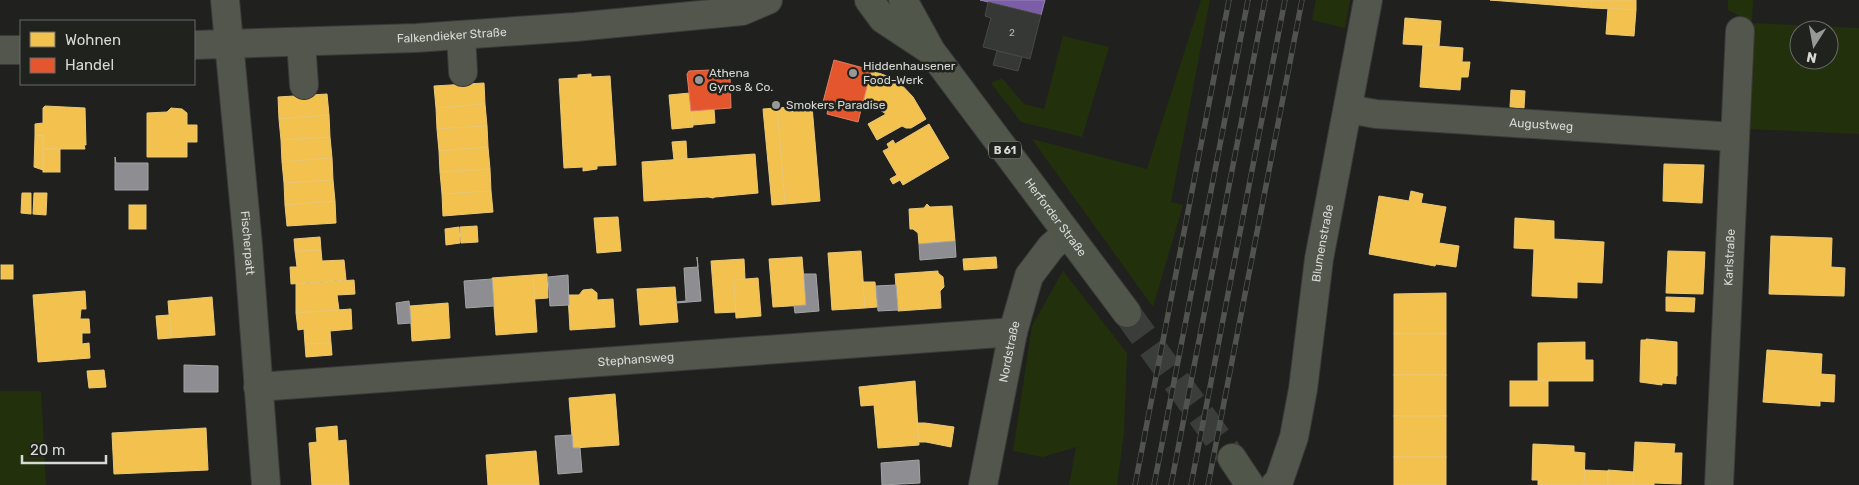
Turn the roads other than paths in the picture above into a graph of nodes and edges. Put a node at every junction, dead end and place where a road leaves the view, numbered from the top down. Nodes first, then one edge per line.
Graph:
1 (225, 0) edge
2 (768, 0) edge
3 (869, 0) edge
4 (903, 0) edge
5 (1368, 0) edge
6 (701, 8) edge
7 (1740, 31) dead end
8 (460, 35) junction
9 (301, 42) junction
10 (229, 44) junction
11 (195, 45) edge
12 (0, 50) edge
13 (20, 50) edge
14 (932, 51) junction
15 (463, 72) dead end
16 (304, 85) dead end
17 (1348, 109) junction
18 (1735, 137) junction
19 (1067, 233) junction
20 (1127, 313) tunnel mouth
21 (1013, 332) junction
22 (258, 387) junction
23 (1232, 458) tunnel mouth
24 (266, 485) edge
25 (983, 485) edge
26 (1250, 485) edge
27 (1275, 485) edge
28 (1719, 485) edge

1 - 10 street, Fischerpatt
2 - 6 street, Falkendieker Straße
3 - 14 main road, Herforder Straße / B 61
4 - 14 main road, Herforder Straße / B 61
5 - 17 street, Blumenstraße
6 - 8 street, Falkendieker Straße
7 - 18 street, Karlstraße
8 - 9 street, Falkendieker Straße
8 - 15 street
9 - 10 street, Falkendieker Straße
9 - 16 street
10 - 11 street, Falkendieker Straße
10 - 22 street, Fischerpatt
12 - 13 street
14 - 19 main road, Herforder Straße / B 61
17 - 18 street, Augustweg
17 - 27 street, Blumenstraße
18 - 28 street, Karlstraße
19 - 20 main road, Herforder Straße / B 61
19 - 21 street, Nordstraße
21 - 22 street, Stephansweg
21 - 25 street, Nordstraße
22 - 24 street, Fischerpatt
23 - 26 main road

